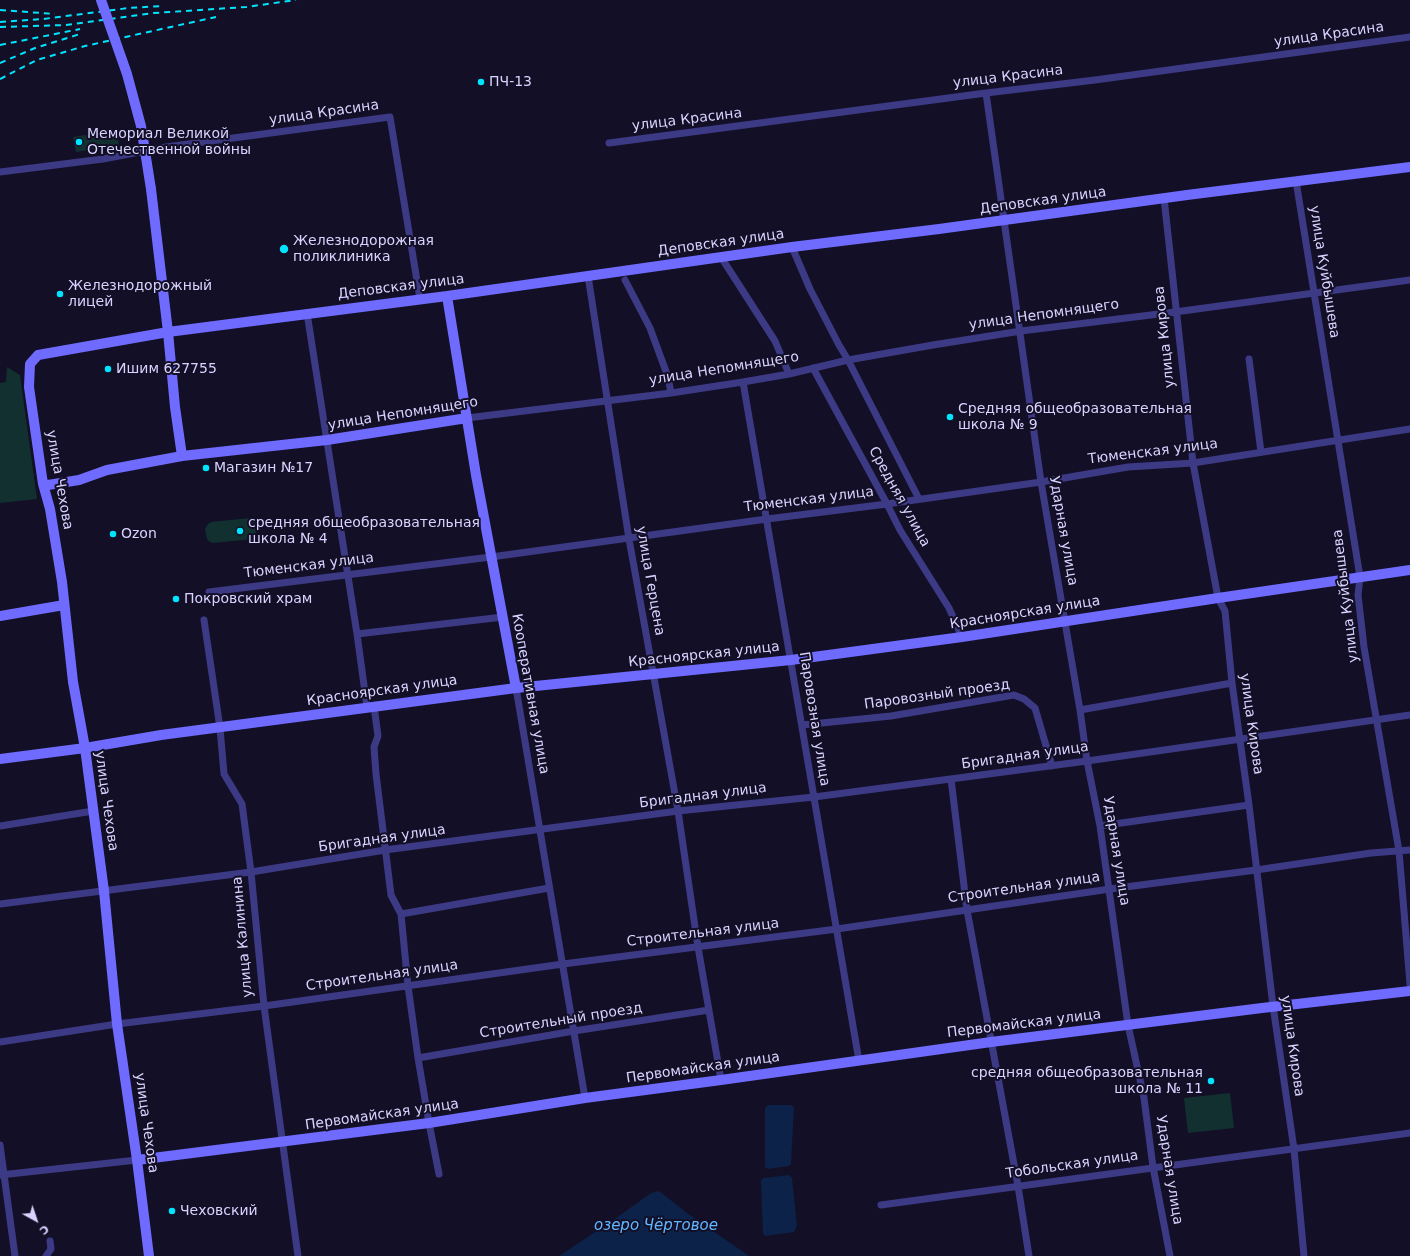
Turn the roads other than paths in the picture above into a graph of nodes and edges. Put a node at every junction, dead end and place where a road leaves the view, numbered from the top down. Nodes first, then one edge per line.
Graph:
1 (101, 0) edge
2 (1410, 37) edge
3 (986, 93) junction
4 (609, 143) dead end
5 (1410, 167) edge
6 (0, 172) edge
7 (1296, 181) junction
8 (1164, 198) junction
9 (1004, 220) junction
10 (792, 246) junction
11 (720, 257) junction
12 (588, 276) junction
13 (624, 280) dead end
14 (1410, 280) edge
15 (1315, 294) junction
16 (446, 296) junction
17 (420, 299) junction
18 (1175, 312) junction
19 (307, 313) junction
20 (1021, 331) junction
21 (168, 332) junction
22 (38, 355) joint
23 (1249, 359) dead end
24 (848, 360) junction
25 (813, 368) junction
26 (789, 374) junction
27 (743, 382) junction
28 (671, 393) junction
29 (608, 400) junction
30 (467, 418) junction
31 (1410, 429) edge
32 (327, 440) junction
33 (1338, 440) junction
34 (1262, 452) junction
35 (182, 456) junction
36 (1193, 463) junction
37 (1042, 482) junction
38 (43, 484) junction
39 (919, 499) junction
40 (887, 504) junction
41 (767, 519) junction
42 (629, 539) junction
43 (491, 557) junction
44 (1410, 570) edge
45 (348, 575) junction
46 (1360, 577) junction
47 (209, 592) dead end
48 (1218, 598) junction
49 (64, 605) junction
50 (0, 616) edge
51 (503, 617) junction
52 (204, 620) dead end
53 (1065, 622) junction
54 (358, 634) junction
55 (962, 638) junction
56 (791, 660) junction
57 (653, 674) junction
58 (1232, 683) junction
59 (516, 688) junction
60 (371, 707) junction
61 (1080, 710) junction
62 (1410, 715) edge
63 (1377, 719) junction
64 (802, 725) junction
65 (220, 728) junction
66 (1240, 738) junction
67 (85, 748) junction
68 (0, 759) edge
69 (1087, 761) junction
70 (1052, 766) junction
71 (951, 779) junction
72 (814, 797) junction
73 (1249, 805) junction
74 (93, 811) junction
75 (678, 811) junction
76 (0, 826) edge
77 (1100, 826) junction
78 (540, 830) junction
79 (386, 850) junction
80 (1410, 850) edge
81 (1398, 851) junction
82 (1256, 870) junction
83 (251, 872) junction
84 (549, 888) junction
85 (1110, 889) junction
86 (104, 891) junction
87 (0, 904) edge
88 (967, 910) junction
89 (401, 914) junction
90 (838, 930) junction
91 (698, 947) junction
92 (564, 964) junction
93 (1410, 984) edge
94 (408, 986) junction
95 (1410, 991) edge
96 (264, 1006) junction
97 (1273, 1006) junction
98 (708, 1010) junction
99 (117, 1024) junction
100 (1128, 1025) junction
101 (574, 1031) junction
102 (0, 1042) edge
103 (991, 1042) junction
104 (418, 1058) junction
105 (859, 1060) junction
106 (721, 1080) junction
107 (585, 1098) junction
108 (428, 1124) junction
109 (1410, 1133) edge
110 (282, 1142) junction
111 (0, 1145) edge
112 (1294, 1149) junction
113 (137, 1160) junction
114 (1153, 1167) junction
115 (439, 1174) dead end
116 (2, 1175) edge
117 (1018, 1186) junction
118 (881, 1205) dead end
119 (50, 1241) dead end
120 (15, 1256) edge
121 (46, 1256) edge
122 (149, 1256) edge
123 (298, 1256) edge
124 (1029, 1256) edge
125 (1170, 1256) edge
126 (1304, 1256) edge

1 - 21 main road, bridge
2 - 3 street, улица Красина
3 - 4 street, улица Красина
3 - 9 street, Ударная улица
5 - 7 main road, Деповская улица
6 - 17 street, улица Красина
7 - 8 main road, Деповская улица
7 - 15 street, улица Куйбышева
8 - 9 main road, Деповская улица
8 - 18 street, улица Кирова
9 - 10 main road, Деповская улица
9 - 20 street, Ударная улица
10 - 11 main road, Деповская улица
10 - 24 street
11 - 12 main road, Деповская улица
11 - 26 street
12 - 16 main road, Деповская улица
12 - 29 street, улица Герцена
13 - 28 street
14 - 15 street, улица Непомнящего
15 - 18 street, улица Непомнящего
15 - 33 street, улица Куйбышева
16 - 17 main road, Деповская улица
16 - 30 main road, Кооперативная улица
17 - 19 main road, Деповская улица
18 - 20 street, улица Непомнящего
18 - 36 street, улица Кирова
19 - 21 main road, Деповская улица
19 - 32 street
20 - 24 street, улица Непомнящего
20 - 37 street, Ударная улица
21 - 22 main road, Деповская улица
21 - 35 main road
22 - 38 main road, улица Чехова
23 - 34 street
24 - 25 street, улица Непомнящего
24 - 39 street
25 - 26 street, улица Непомнящего
25 - 40 street, Средняя улица
26 - 27 street, улица Непомнящего
27 - 28 street, улица Непомнящего
27 - 41 street, Паровозная улица
28 - 29 street, улица Непомнящего
29 - 30 street, улица Непомнящего
29 - 42 street, улица Герцена
30 - 32 main road, улица Непомнящего
30 - 43 main road, Кооперативная улица
31 - 33 street, Тюменская улица
32 - 35 main road, улица Непомнящего
32 - 45 street
33 - 34 street, Тюменская улица
33 - 46 street, улица Куйбышева
34 - 36 street, Тюменская улица
35 - 38 main road, улица Непомнящего
36 - 37 street, Тюменская улица
36 - 48 street, улица Кирова
37 - 39 street, Тюменская улица
37 - 53 street, Ударная улица
38 - 49 main road, улица Чехова
39 - 40 street, Тюменская улица
40 - 41 street, Тюменская улица
40 - 55 street, Средняя улица
41 - 42 street, Тюменская улица
41 - 56 street, Паровозная улица
42 - 43 street, Тюменская улица
42 - 57 street, улица Герцена
43 - 45 street, Тюменская улица
43 - 51 main road, Кооперативная улица
44 - 46 main road, Красноярская улица
45 - 47 street, Тюменская улица
45 - 54 street
46 - 48 main road, Красноярская улица
46 - 63 street, улица Куйбышева
48 - 53 main road, Красноярская улица
48 - 58 street, улица Кирова
49 - 50 main road
49 - 67 main road, улица Чехова
51 - 54 street
51 - 59 main road, Кооперативная улица
52 - 65 street, улица Калинина
53 - 55 main road, Красноярская улица
53 - 61 street, Ударная улица
54 - 60 street
55 - 56 main road, Красноярская улица
56 - 57 main road, Красноярская улица
56 - 64 street, Паровозная улица
57 - 59 main road, Красноярская улица
57 - 75 street, улица Герцена
58 - 61 street
58 - 66 street, улица Кирова
59 - 60 main road, Красноярская улица
59 - 78 street, Кооперативная улица
60 - 65 main road, Красноярская улица
60 - 79 street
61 - 69 street, Ударная улица
62 - 63 street, Бригадная улица
63 - 66 street, Бригадная улица
63 - 81 street, улица Куйбышева
64 - 70 street, Паровозный проезд
64 - 72 street, Паровозная улица
65 - 67 main road, Красноярская улица
65 - 83 street, улица Калинина
66 - 69 street, Бригадная улица
66 - 73 street, улица Кирова
67 - 68 main road, Красноярская улица
67 - 74 main road, улица Чехова
69 - 70 street, Бригадная улица
69 - 77 street, Ударная улица
70 - 71 street, Бригадная улица
71 - 72 street, Бригадная улица
71 - 88 street
72 - 75 street, Бригадная улица
72 - 90 street, Паровозная улица
73 - 77 street
73 - 82 street, улица Кирова
74 - 76 street
74 - 86 main road, улица Чехова
75 - 78 street, Бригадная улица
75 - 91 street, улица Герцена
77 - 85 street, Ударная улица
78 - 79 street, Бригадная улица
78 - 84 street, Кооперативная улица
79 - 83 street, Бригадная улица
79 - 89 street
80 - 81 street, Строительная улица
81 - 82 street, Строительная улица
81 - 93 street, улица Куйбышева
82 - 85 street, Строительная улица
82 - 97 street, улица Кирова
83 - 86 street, Бригадная улица
83 - 96 street, улица Калинина
84 - 89 street
84 - 92 street, Кооперативная улица
85 - 88 street, Строительная улица
85 - 100 street, Ударная улица
86 - 87 street, Бригадная улица
86 - 99 main road, улица Чехова
88 - 90 street, Строительная улица
88 - 103 street
89 - 94 street
90 - 91 street, Строительная улица
90 - 105 street, Паровозная улица
91 - 92 street, Строительная улица
91 - 98 street, улица Герцена
92 - 94 street, Строительная улица
92 - 101 street, Кооперативная улица
94 - 96 street, Строительная улица
94 - 104 street
95 - 97 main road, Первомайская улица
96 - 99 street, Строительная улица
96 - 110 street, улица Калинина
97 - 100 main road, Первомайская улица
97 - 112 street, улица Кирова
98 - 101 street, Строительный проезд
98 - 106 street, улица Герцена
99 - 102 street, Строительная улица
99 - 113 main road, улица Чехова
100 - 103 main road, Первомайская улица
100 - 114 street, Ударная улица
101 - 104 street, Строительный проезд
101 - 107 street, Кооперативная улица
103 - 105 main road, Первомайская улица
103 - 117 street
104 - 108 street
105 - 106 main road, Первомайская улица
106 - 107 main road, Первомайская улица
107 - 108 main road, Первомайская улица
108 - 110 main road, Первомайская улица
108 - 115 street
109 - 112 street, Тобольская улица
110 - 113 main road, Первомайская улица
110 - 123 street, улица Калинина
111 - 116 street
112 - 114 street, Тобольская улица
112 - 126 street, улица Кирова
113 - 116 street, Первомайская улица
113 - 122 main road, улица Чехова
114 - 117 street, Тобольская улица
114 - 125 street, Ударная улица
116 - 120 street
117 - 118 street, Тобольская улица
117 - 124 street
119 - 121 street

